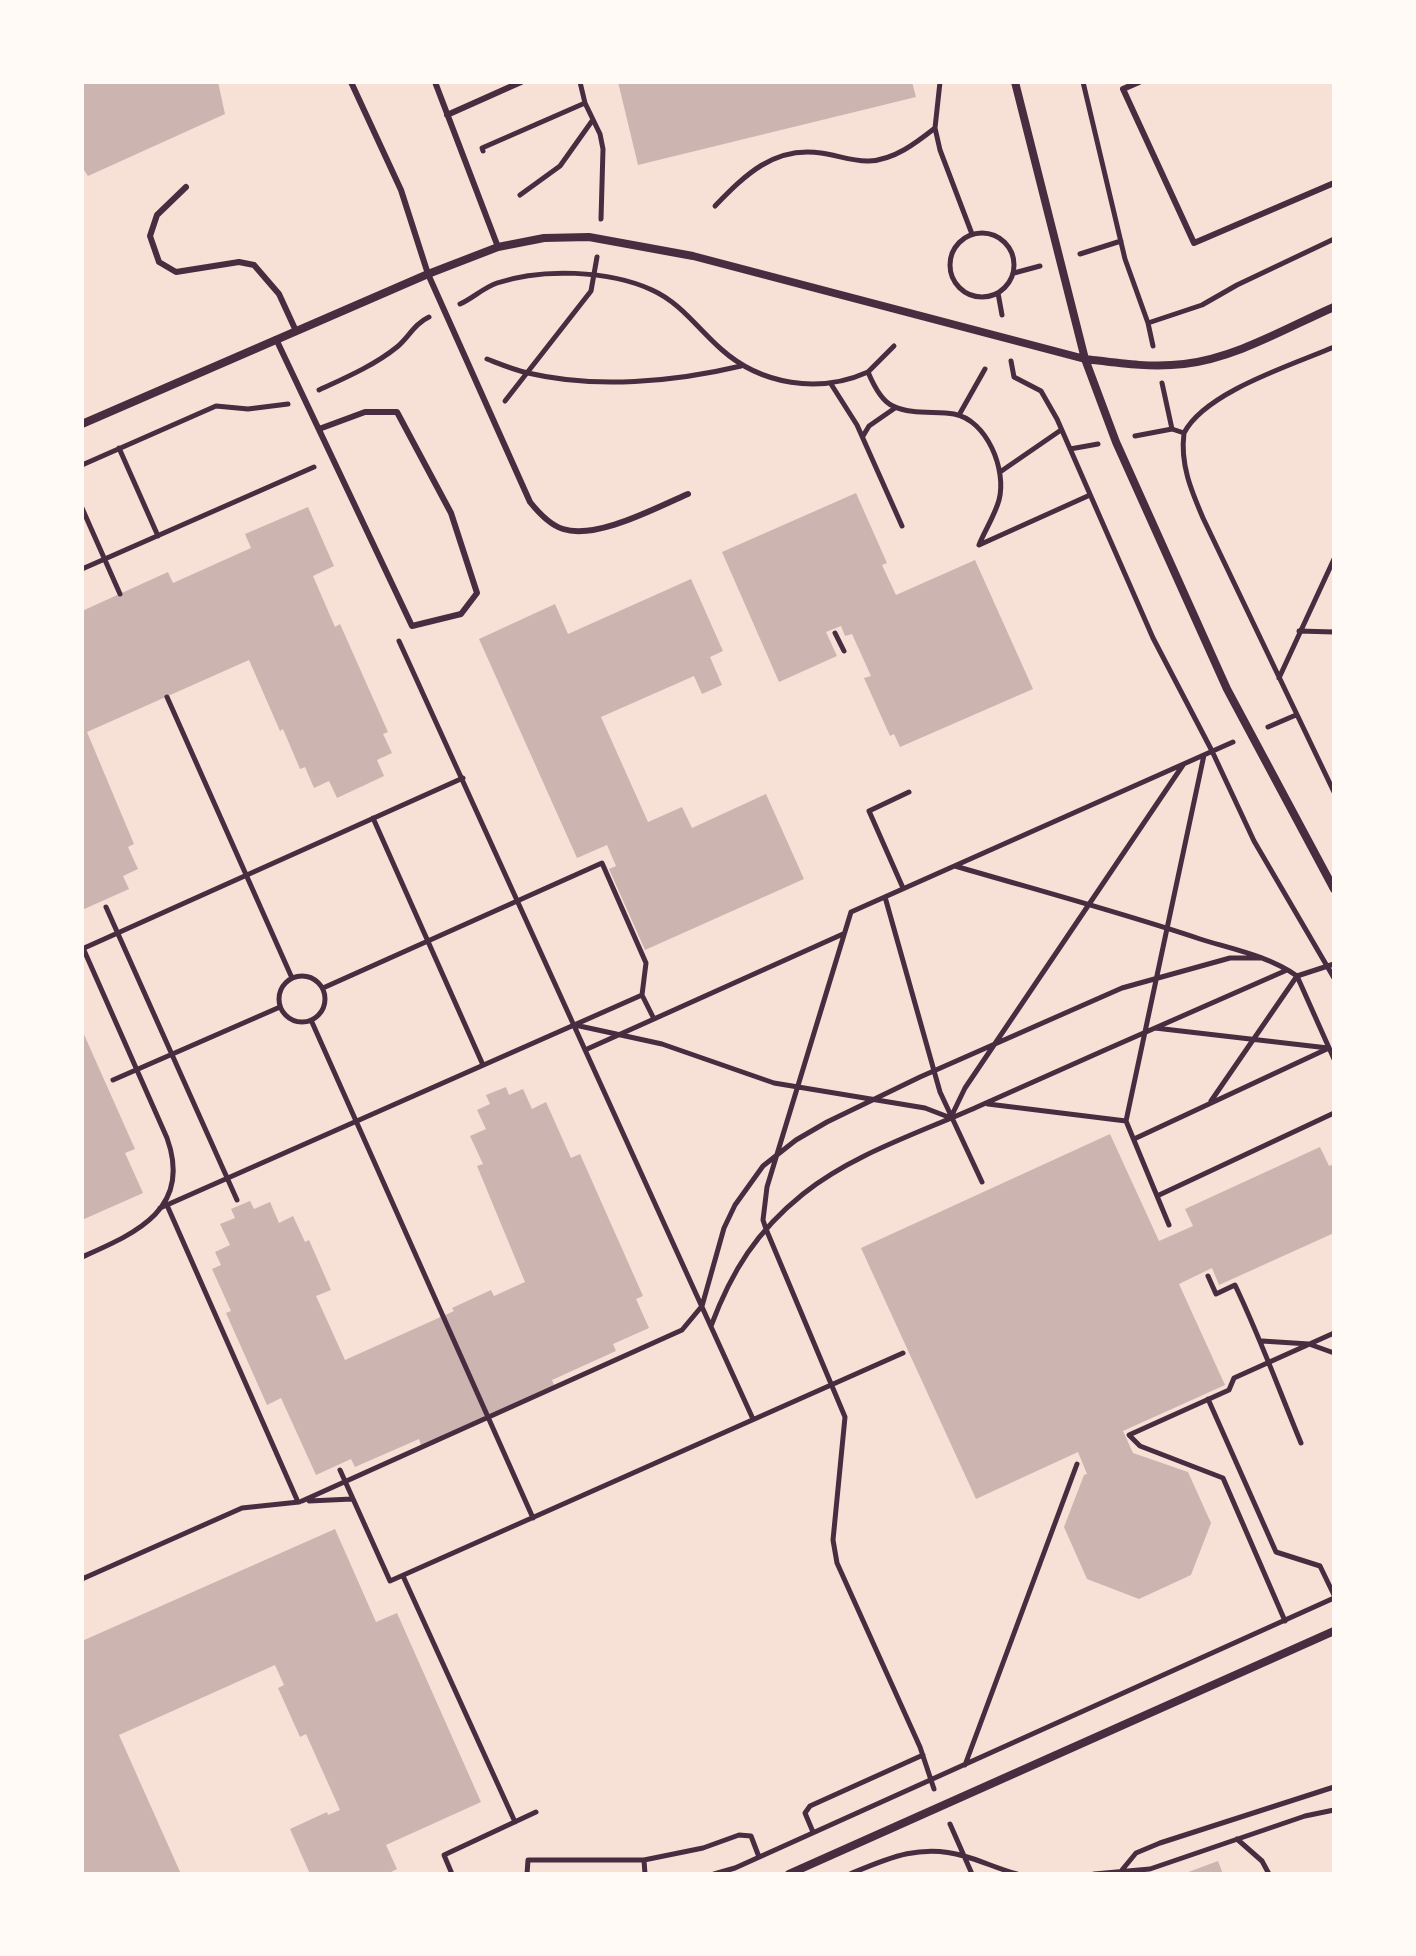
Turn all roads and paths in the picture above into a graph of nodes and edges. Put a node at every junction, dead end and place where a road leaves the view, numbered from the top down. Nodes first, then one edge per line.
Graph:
1 (351, 82) edge
2 (435, 82) edge
3 (521, 82) edge
4 (940, 82) edge
5 (1015, 82) edge
6 (1083, 82) edge
7 (1139, 82) edge
8 (585, 103) dead end
9 (447, 115) junction
10 (592, 121) dead end
11 (935, 128) junction
12 (487, 159) dead end
13 (1334, 183) edge
14 (186, 187) dead end
15 (520, 195) dead end
16 (715, 206) dead end
17 (972, 234) junction
18 (1334, 239) edge
19 (498, 247) junction
20 (428, 274) junction
21 (998, 293) junction
22 (1334, 307) edge
23 (1148, 323) junction
24 (296, 331) junction
25 (1006, 338) junction
26 (276, 339) junction
27 (894, 346) dead end
28 (1334, 347) edge
29 (463, 351) junction
30 (1085, 359) junction
31 (742, 365) dead end
32 (1158, 365) junction
33 (985, 369) dead end
34 (868, 372) junction
35 (831, 384) junction
36 (821, 385) dead end
37 (291, 403) dead end
38 (895, 408) junction
39 (959, 415) junction
40 (296, 416) dead end
41 (82, 424) edge
42 (319, 429) junction
43 (1172, 429) junction
44 (1061, 430) junction
45 (1184, 433) junction
46 (862, 437) junction
47 (1116, 440) junction
48 (119, 448) dead end
49 (1070, 449) junction
50 (319, 465) dead end
51 (1000, 472) junction
52 (688, 494) dead end
53 (1090, 495) junction
54 (82, 508) edge
55 (902, 526) dead end
56 (158, 536) junction
57 (105, 559) junction
58 (1334, 559) edge
59 (82, 569) edge
60 (120, 594) dead end
61 (1299, 631) junction
62 (1334, 632) edge
63 (835, 633) dead end
64 (398, 639) dead end
65 (844, 651) dead end
66 (1278, 678) junction
67 (167, 697) dead end
68 (1296, 715) junction
69 (1250, 735) junction
70 (1212, 751) junction
71 (1204, 754) junction
72 (1184, 763) junction
73 (463, 778) junction
74 (909, 792) dead end
75 (1334, 792) edge
76 (373, 818) junction
77 (954, 866) junction
78 (246, 875) junction
79 (903, 888) junction
80 (1334, 889) edge
81 (885, 897) junction
82 (518, 901) junction
83 (1089, 905) junction
84 (106, 907) dead end
85 (1167, 928) junction
86 (118, 933) junction
87 (844, 934) junction
88 (428, 941) junction
89 (83, 948) edge
90 (1262, 958) junction
91 (1334, 964) edge
92 (1327, 968) junction
93 (1287, 970) junction
94 (1297, 976) junction
95 (292, 978) junction
96 (1156, 978) junction
97 (1334, 978) edge
98 (323, 988) junction
99 (642, 995) junction
100 (280, 1007) junction
101 (654, 1019) junction
102 (311, 1020) junction
103 (574, 1024) junction
104 (1155, 1028) junction
105 (1145, 1032) junction
106 (619, 1034) junction
107 (1254, 1038) junction
108 (995, 1045) junction
109 (1329, 1048) junction
110 (585, 1050) junction
111 (172, 1055) junction
112 (1334, 1059) edge
113 (483, 1065) junction
114 (137, 1070) junction
115 (934, 1072) junction
116 (113, 1080) dead end
117 (797, 1087) junction
118 (873, 1100) junction
119 (985, 1103) junction
120 (1209, 1104) junction
121 (1334, 1113) edge
122 (951, 1118) junction
123 (356, 1121) junction
124 (1126, 1121) junction
125 (1134, 1140) junction
126 (777, 1154) junction
127 (228, 1178) junction
128 (982, 1182) dead end
129 (1157, 1196) junction
130 (237, 1200) dead end
131 (164, 1204) junction
132 (1169, 1225) dead end
133 (766, 1229) junction
134 (82, 1257) edge
135 (1208, 1276) dead end
136 (702, 1306) junction
137 (711, 1326) junction
138 (1334, 1333) edge
139 (1262, 1341) junction
140 (1309, 1344) junction
141 (903, 1353) dead end
142 (1334, 1353) edge
143 (1268, 1362) junction
144 (831, 1385) junction
145 (1208, 1399) junction
146 (489, 1419) junction
147 (753, 1419) junction
148 (1301, 1443) dead end
149 (1077, 1464) dead end
150 (340, 1470) dead end
151 (345, 1483) junction
152 (352, 1499) junction
153 (300, 1502) junction
154 (533, 1518) junction
155 (403, 1576) junction
156 (82, 1579) edge
157 (1334, 1597) edge
158 (1285, 1621) junction
159 (1334, 1631) edge
160 (923, 1755) junction
161 (965, 1765) junction
162 (930, 1780) junction
163 (1334, 1787) edge
164 (942, 1806) junction
165 (1334, 1810) edge
166 (536, 1812) dead end
167 (515, 1822) junction
168 (813, 1832) junction
169 (1237, 1838) junction
170 (964, 1856) junction
171 (759, 1857) junction
172 (644, 1860) junction
173 (1150, 1869) junction
174 (1121, 1872) edge
175 (452, 1874) edge
176 (527, 1874) edge
177 (645, 1874) edge
178 (714, 1874) edge
179 (789, 1874) edge
180 (850, 1874) edge
181 (972, 1874) edge
182 (1017, 1874) edge
183 (1094, 1874) edge
184 (1139, 1874) edge
185 (1269, 1874) edge

1 - 20 lane
2 - 9 lane
3 - 9 lane
4 - 11 path
5 - 30 street
6 - 23 path
7 - 13 lane
8 - 12 path
9 - 19 lane
10 - 15 path
11 - 16 path
11 - 17 path
14 - 24 lane
17 - 21 path
17 - 21 path
18 - 23 path
19 - 20 street
19 - 25 street
20 - 24 street
20 - 29 lane
21 - 25 path
22 - 32 street
23 - 32 path
24 - 26 street
25 - 30 street
25 - 44 path
26 - 41 street
26 - 42 lane
27 - 34 path
28 - 45 path
29 - 31 path
29 - 52 lane
30 - 32 street
30 - 47 street
32 - 43 path
33 - 39 path
34 - 35 path
34 - 38 path
35 - 36 path
35 - 46 path
37 - 40 path
38 - 39 path
38 - 46 path
39 - 51 path
42 - 42 lane
43 - 45 path
43 - 47 path
44 - 49 path
44 - 51 path
45 - 66 path
46 - 55 path
47 - 49 path
47 - 69 street
48 - 56 path
49 - 53 path
50 - 56 path
51 - 53 path
53 - 70 path
54 - 57 path
56 - 57 path
57 - 59 path
57 - 60 path
58 - 61 path
61 - 62 path
61 - 66 path
63 - 65 path
64 - 73 path
66 - 68 path
67 - 78 path
68 - 69 path
68 - 75 path
69 - 70 path
69 - 80 street
70 - 71 path
70 - 92 path
71 - 72 path
71 - 85 path
72 - 77 path
72 - 83 path
73 - 76 path
73 - 82 path
74 - 79 path
76 - 78 path
76 - 88 path
77 - 79 path
77 - 83 path
78 - 86 path
78 - 95 path
79 - 81 path
81 - 87 path
81 - 115 path
82 - 88 path
82 - 99 path
82 - 103 path
83 - 85 path
83 - 108 path
84 - 86 path
85 - 90 path
85 - 96 path
86 - 89 path
86 - 111 path
87 - 101 path
87 - 117 path
88 - 98 path
88 - 113 path
89 - 114 path
90 - 93 path
90 - 96 path
91 - 92 path
92 - 94 path
92 - 97 path
93 - 94 path
93 - 104 path
94 - 107 path
94 - 109 path
95 - 98 path
95 - 100 path
96 - 105 path
96 - 108 path
98 - 102 path
99 - 101 path
99 - 103 path
100 - 102 path
100 - 111 path
101 - 106 path
102 - 123 path
103 - 106 path
103 - 110 path
103 - 113 path
104 - 105 path
104 - 107 path
105 - 119 path
105 - 124 path
106 - 110 path
106 - 117 path
107 - 109 path
107 - 120 path
108 - 115 path
108 - 122 path
109 - 112 path
109 - 120 path
110 - 136 path
111 - 114 path
111 - 127 path
113 - 123 path
114 - 116 path
114 - 131 path
115 - 118 path
115 - 122 path
117 - 118 path
117 - 126 path
118 - 122 path
118 - 126 path
119 - 122 path
119 - 124 path
120 - 125 path
121 - 129 path
122 - 128 path
122 - 133 path
123 - 127 path
123 - 146 path
124 - 125 path
125 - 129 path
126 - 133 path
126 - 136 path
127 - 130 path
127 - 131 path
129 - 132 path
131 - 134 path
131 - 153 path
133 - 137 path
133 - 144 path
135 - 139 path
136 - 137 path
136 - 146 path
137 - 147 path
138 - 140 path
139 - 140 path
139 - 143 path
140 - 142 path
140 - 143 path
141 - 144 path
143 - 145 path
143 - 148 path
144 - 147 path
144 - 160 path
145 - 157 path
145 - 158 path
146 - 151 path
146 - 154 path
147 - 154 path
149 - 161 path
150 - 151 path
151 - 152 path
151 - 153 path
152 - 153 path
152 - 155 path
153 - 156 path
154 - 155 path
155 - 167 path
157 - 158 path
158 - 161 path
159 - 164 street
160 - 162 path
160 - 168 path
161 - 162 path
162 - 164 path
162 - 168 path
163 - 174 path
164 - 170 path
164 - 179 street
165 - 169 path
166 - 167 path
167 - 175 path
168 - 171 path
169 - 173 path
169 - 185 path
170 - 180 path
170 - 181 path
170 - 182 path
171 - 172 path
171 - 178 path
172 - 176 path
172 - 177 path
173 - 174 path
173 - 184 path
174 - 183 path

